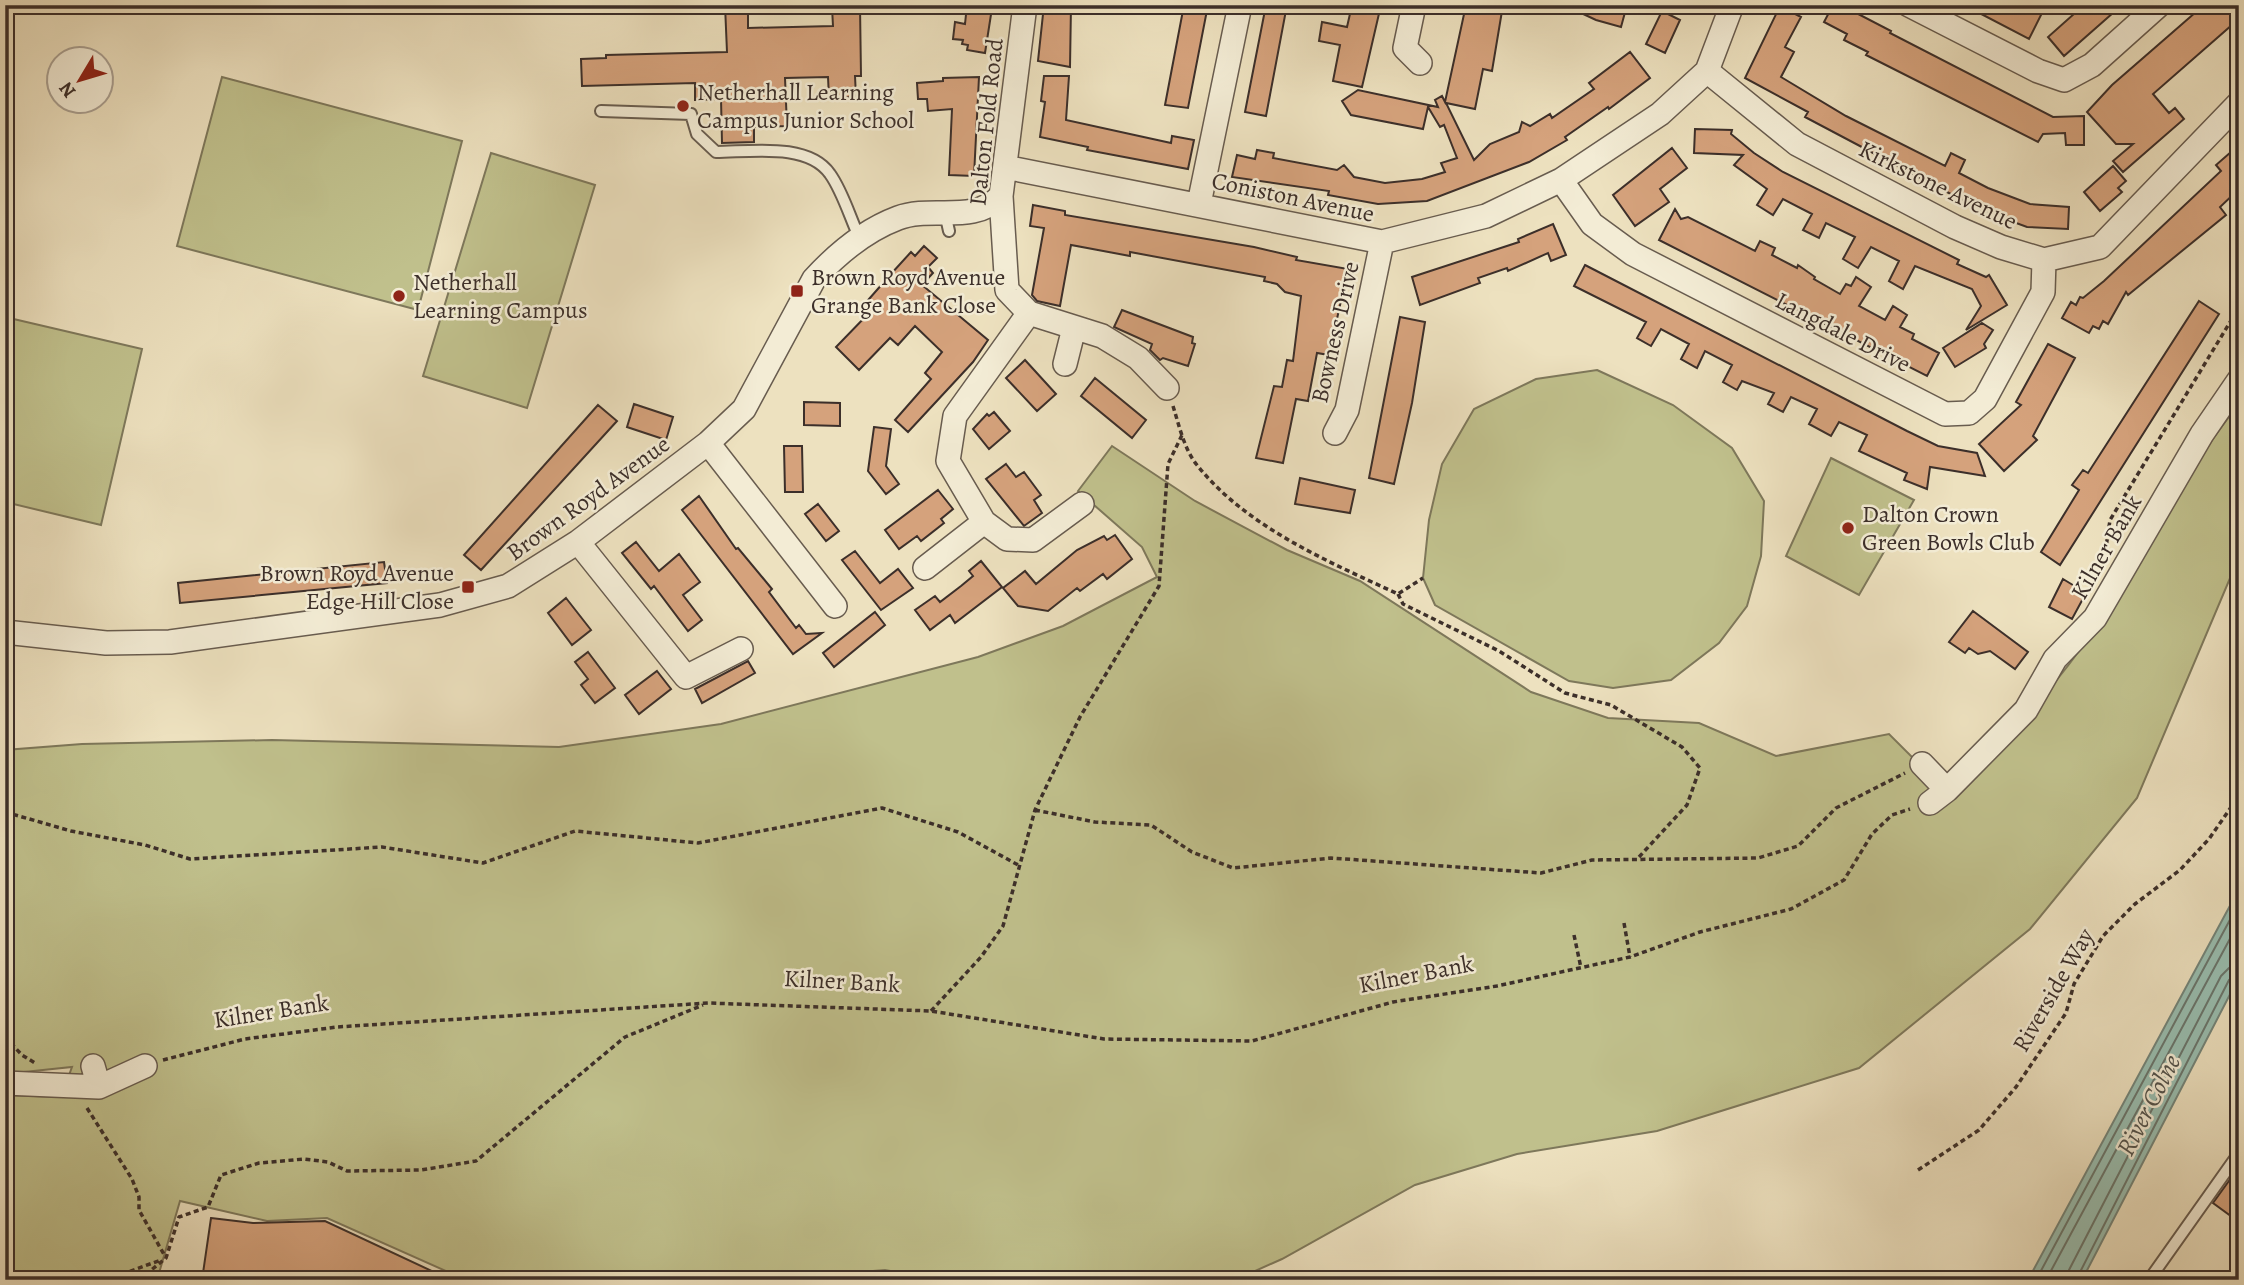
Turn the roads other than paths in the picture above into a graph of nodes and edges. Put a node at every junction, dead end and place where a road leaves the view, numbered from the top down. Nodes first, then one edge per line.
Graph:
1 (1025, 5) edge
2 (1240, 5) edge
3 (1414, 5) edge
4 (1732, 5) edge
5 (1909, 5) edge
6 (2158, 5) edge
7 (1420, 64) dead end
8 (1707, 71) junction
9 (2239, 103) edge
10 (601, 111) dead end
11 (1005, 167) junction
12 (1561, 180) junction
13 (1001, 196) junction
14 (1199, 204) junction
15 (860, 239) junction
16 (1382, 242) junction
17 (2044, 260) junction
18 (1029, 313) junction
19 (1074, 328) junction
20 (1065, 365) dead end
21 (2239, 380) edge
22 (1167, 388) road end
23 (1335, 433) dead end
24 (708, 443) junction
25 (1082, 504) dead end
26 (984, 522) junction
27 (578, 542) junction
28 (925, 568) dead end
29 (835, 606) dead end
30 (5, 632) edge
31 (741, 649) dead end
32 (1922, 764) road end
33 (145, 1066) road end
34 (5, 1083) edge
35 (2239, 1153) edge
36 (2149, 1280) edge

1 - 11 street, Dalton Fold Road
2 - 14 street
3 - 7 street
4 - 8 street, Coniston Avenue
5 - 6 street
8 - 12 street, Coniston Avenue
8 - 17 street, Kirkstone Avenue
9 - 17 street, Kirkstone Avenue
10 - 15 lane
11 - 13 street, Dalton Fold Road
11 - 14 street, Coniston Avenue
12 - 16 street, Coniston Avenue
12 - 17 street, Langdale Drive
13 - 15 street, Brown Royd Avenue
13 - 18 street, Dalton Fold Road
14 - 16 street, Coniston Avenue
15 - 24 street, Brown Royd Avenue
16 - 23 street, Bowness Drive
18 - 19 street
18 - 26 street
19 - 20 street
19 - 22 street
21 - 32 street, Kilner Bank
24 - 27 street, Brown Royd Avenue
24 - 29 street
25 - 26 street
26 - 28 street
27 - 30 street, Brown Royd Avenue
27 - 31 street
33 - 34 street
35 - 36 lane

